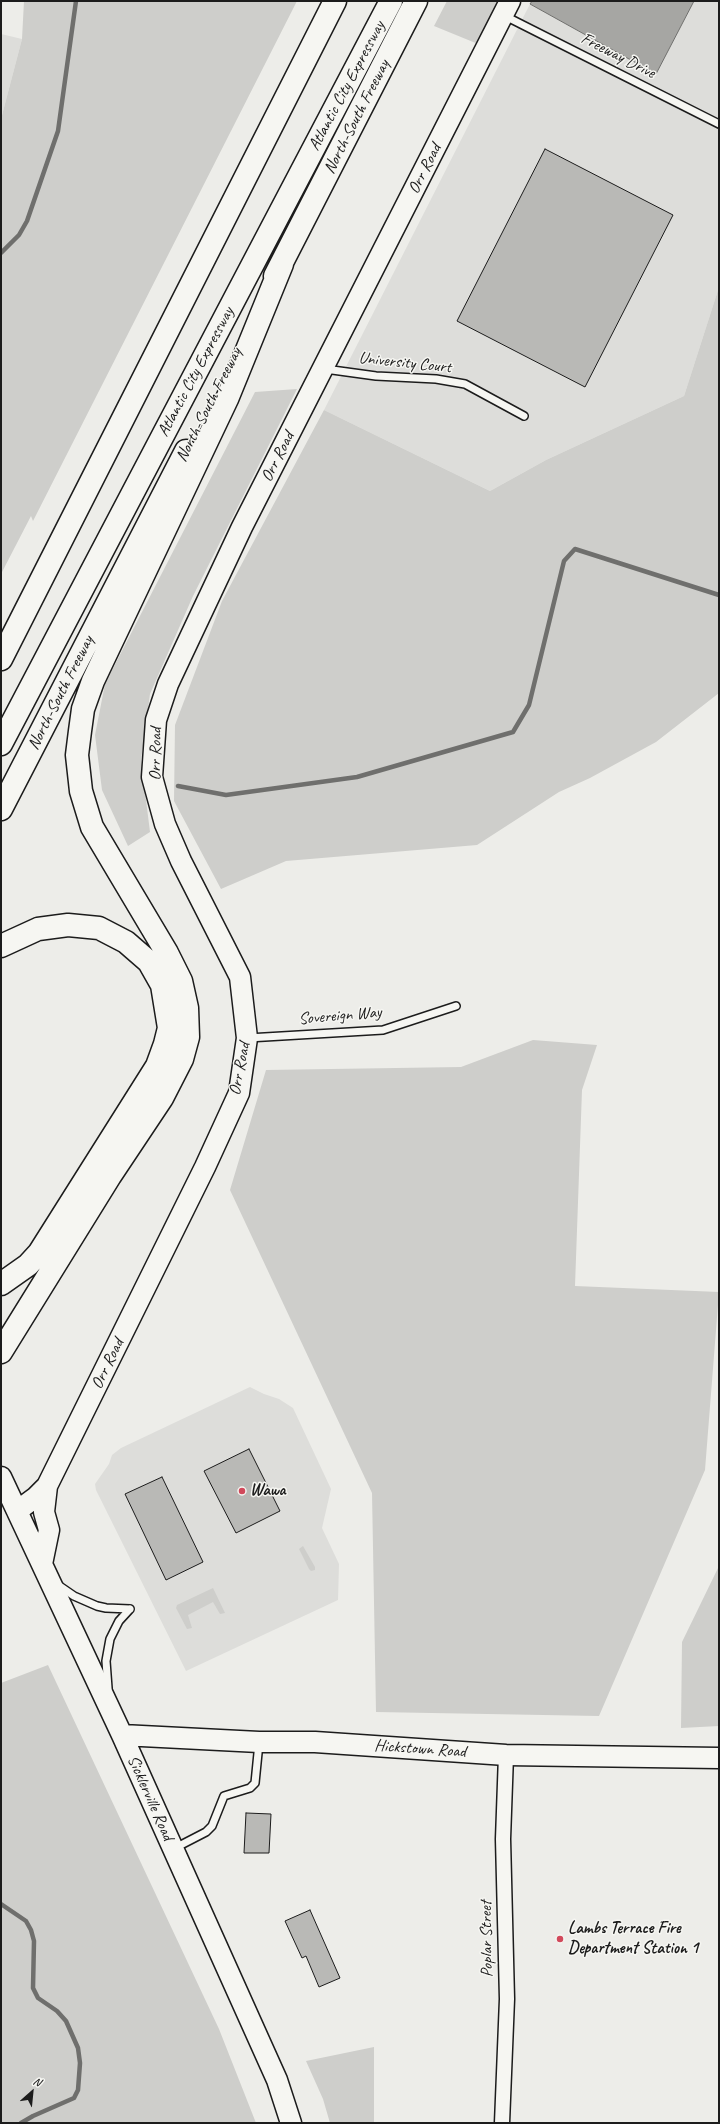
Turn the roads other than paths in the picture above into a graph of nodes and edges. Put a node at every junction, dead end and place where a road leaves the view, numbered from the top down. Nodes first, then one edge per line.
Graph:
1 (335, 1) edge
2 (391, 1) edge
3 (416, 1) edge
4 (507, 8) edge
5 (719, 124) edge
6 (282, 264) junction
7 (323, 368) junction
8 (524, 416) dead end
9 (1, 659) edge
10 (1, 744) edge
11 (1, 809) edge
12 (1, 946) edge
13 (456, 1006) dead end
14 (247, 1038) junction
15 (1, 1284) edge
16 (4, 1344) edge
17 (1, 1477) edge
18 (47, 1486) junction
19 (17, 1511) junction
20 (46, 1572) junction
21 (109, 1708) junction
22 (122, 1735) junction
23 (259, 1742) junction
24 (506, 1754) junction
25 (719, 1758) edge
26 (173, 1849) junction
27 (291, 2123) edge
28 (502, 2123) edge

1 - 9 highway
2 - 10 highway, Atlantic City Expressway
3 - 6 highway, North-South Freeway
4 - 5 lane, Freeway Drive
4 - 7 street, Orr Road
6 - 11 highway, North-South Freeway
6 - 16 highway
7 - 8 lane, University Court
7 - 14 street, Orr Road
12 - 15 highway
13 - 14 lane, Sovereign Way
14 - 18 street, Orr Road
17 - 19 street, Sicklerville Road
18 - 19 street, Orr Road
18 - 20 street
19 - 20 street, Sicklerville Road
20 - 21 street, Sicklerville Road
20 - 21 lane
21 - 22 street, Sicklerville Road
22 - 23 street, Hickstown Road
22 - 26 street, Sicklerville Road
23 - 24 street, Hickstown Road
23 - 26 lane
24 - 25 street, Hickstown Road
24 - 28 street, Poplar Street
26 - 27 street, Sicklerville Road

